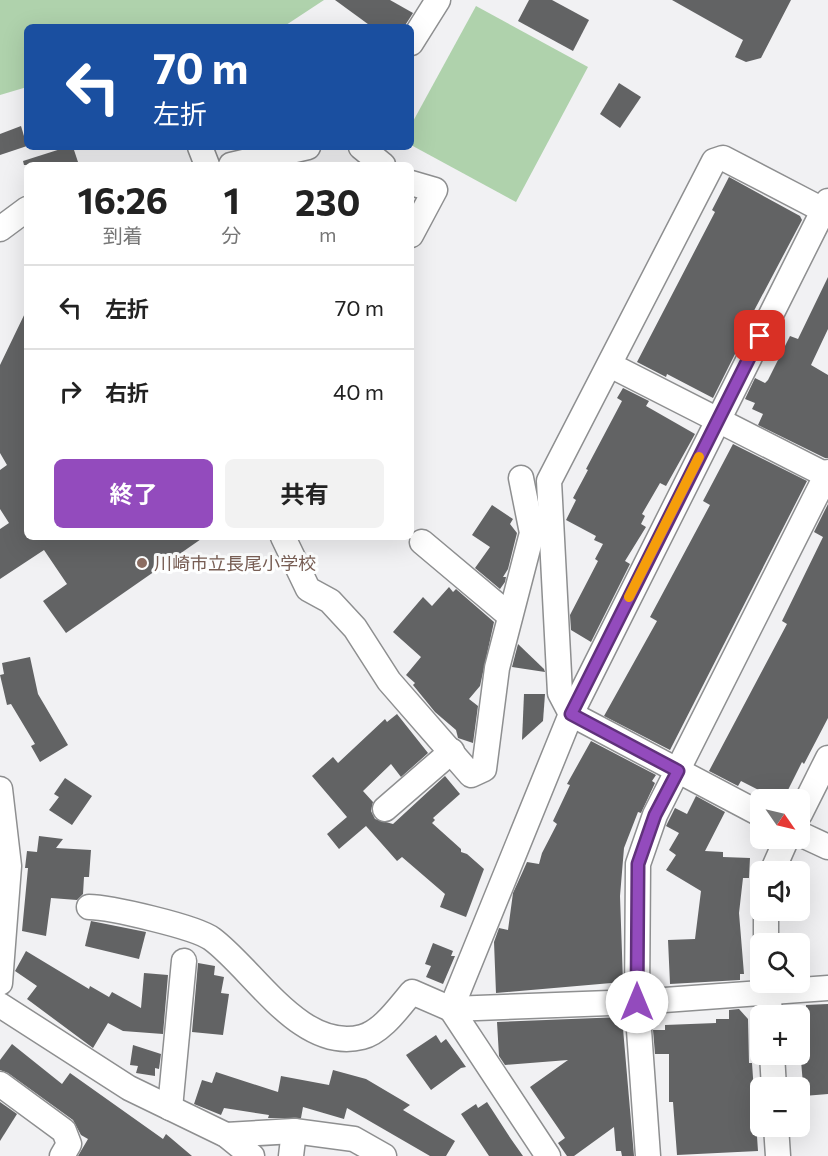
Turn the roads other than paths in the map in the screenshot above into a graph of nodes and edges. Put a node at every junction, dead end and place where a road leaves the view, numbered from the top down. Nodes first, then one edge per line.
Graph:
1 (430, 2) edge
2 (414, 37) edge
3 (296, 150) edge
4 (365, 150) edge
5 (244, 162) edge
6 (380, 162) edge
7 (414, 184) edge
8 (826, 206) edge
9 (24, 211) edge
10 (0, 229) edge
11 (414, 229) edge
12 (610, 365) junction
13 (718, 419) junction
14 (827, 474) edge
15 (521, 478) dead end
16 (284, 540) edge
17 (422, 542) dead end
18 (510, 616) junction
19 (571, 714) junction
20 (452, 750) junction
21 (828, 758) edge
22 (678, 771) junction
23 (0, 789) edge
24 (810, 794) edge
25 (385, 809) dead end
26 (750, 809) edge
27 (810, 839) edge
28 (828, 847) edge
29 (88, 907) dead end
30 (184, 962) dead end
31 (0, 983) edge
32 (810, 988) edge
33 (828, 988) edge
34 (750, 989) edge
35 (637, 1002) junction
36 (0, 1005) edge
37 (451, 1009) junction
38 (0, 1084) edge
39 (170, 1108) junction
40 (294, 1131) junction
41 (226, 1135) junction
42 (777, 1137) edge
43 (66, 1150) edge
44 (252, 1156) edge
45 (291, 1156) edge
46 (384, 1156) edge
47 (548, 1156) edge
48 (648, 1156) edge
49 (778, 1156) edge

1 - 2 street
3 - 5 street
4 - 6 street
7 - 11 street
8 - 12 street
8 - 13 street
9 - 10 street
12 - 13 street
12 - 19 street
13 - 14 street
13 - 19 street
14 - 22 street
15 - 18 street
16 - 20 street
17 - 18 street
18 - 20 street
19 - 22 street
19 - 37 street
20 - 25 street
21 - 24 street
22 - 26 street
22 - 35 street
23 - 31 street
27 - 28 street
29 - 37 street
30 - 39 street
32 - 33 street
34 - 35 street
35 - 37 street
35 - 48 street
36 - 39 street
37 - 47 street
38 - 43 street
39 - 41 street
40 - 41 street
40 - 45 street
40 - 46 street
41 - 44 street
42 - 49 street

